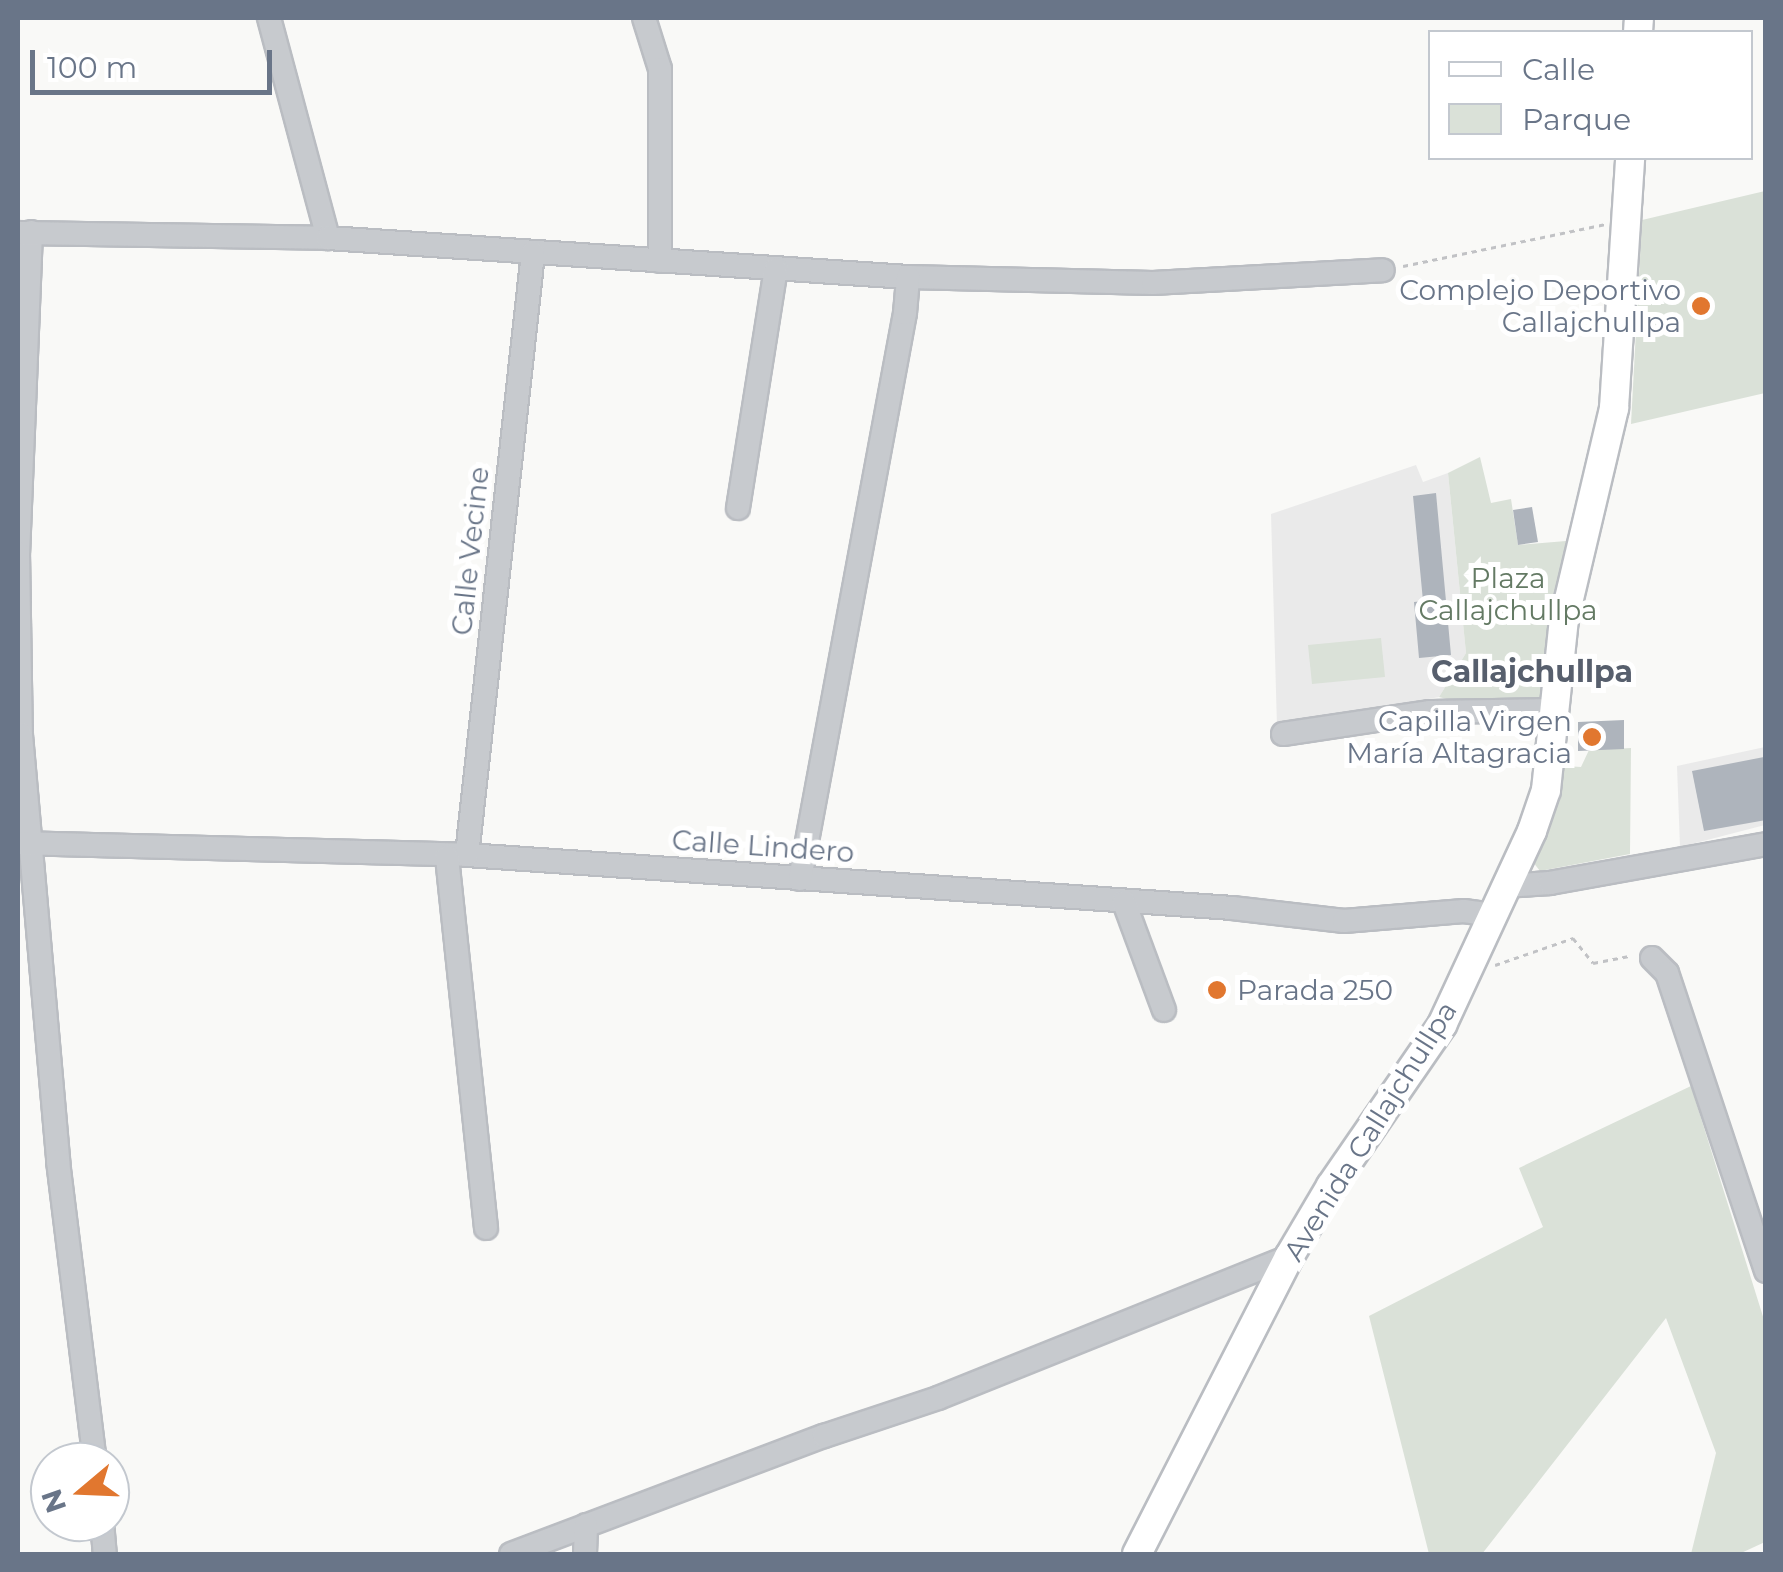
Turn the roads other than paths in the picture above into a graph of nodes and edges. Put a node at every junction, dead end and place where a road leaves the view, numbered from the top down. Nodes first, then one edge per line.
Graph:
1 (269, 18) edge
2 (644, 18) edge
3 (1630, 160) edge
4 (24, 233) edge
5 (328, 238) junction
6 (533, 253) junction
7 (660, 261) junction
8 (776, 268) junction
9 (1383, 270) road end
10 (908, 277) junction
11 (738, 508) dead end
12 (1556, 710) junction
13 (1283, 734) dead end
14 (24, 843) edge
15 (1766, 844) edge
16 (457, 856) junction
17 (800, 879) junction
18 (1505, 886) junction
19 (1124, 902) junction
20 (1491, 915) junction
21 (1652, 958) road end
22 (1164, 1010) dead end
23 (1756, 1200) edge
24 (486, 1228) dead end
25 (1288, 1258) junction
26 (1766, 1270) edge
27 (93, 1442) edge
28 (586, 1525) junction
29 (510, 1554) edge
30 (585, 1554) edge
31 (1137, 1554) edge

1 - 5 street
2 - 7 street
3 - 12 main road, Avenida Callajchullpa
4 - 5 street
4 - 14 street
5 - 6 street
6 - 7 street
6 - 16 street, Calle Vecine
7 - 8 street
8 - 10 street
8 - 11 street
9 - 10 street
10 - 17 street
12 - 13 street
12 - 18 main road, Avenida Callajchullpa
14 - 16 street, Calle Lindero
14 - 27 street
15 - 18 street
16 - 17 street, Calle Lindero
16 - 24 street, Calle Vecine
17 - 19 street, Calle Lindero
18 - 20 main road, Avenida Callajchullpa
19 - 20 street, Calle Lindero
19 - 22 street
20 - 25 main road, Avenida Callajchullpa
21 - 23 street
23 - 26 street
25 - 28 street
25 - 31 main road, Avenida Callajchullpa
28 - 29 street
28 - 30 street

